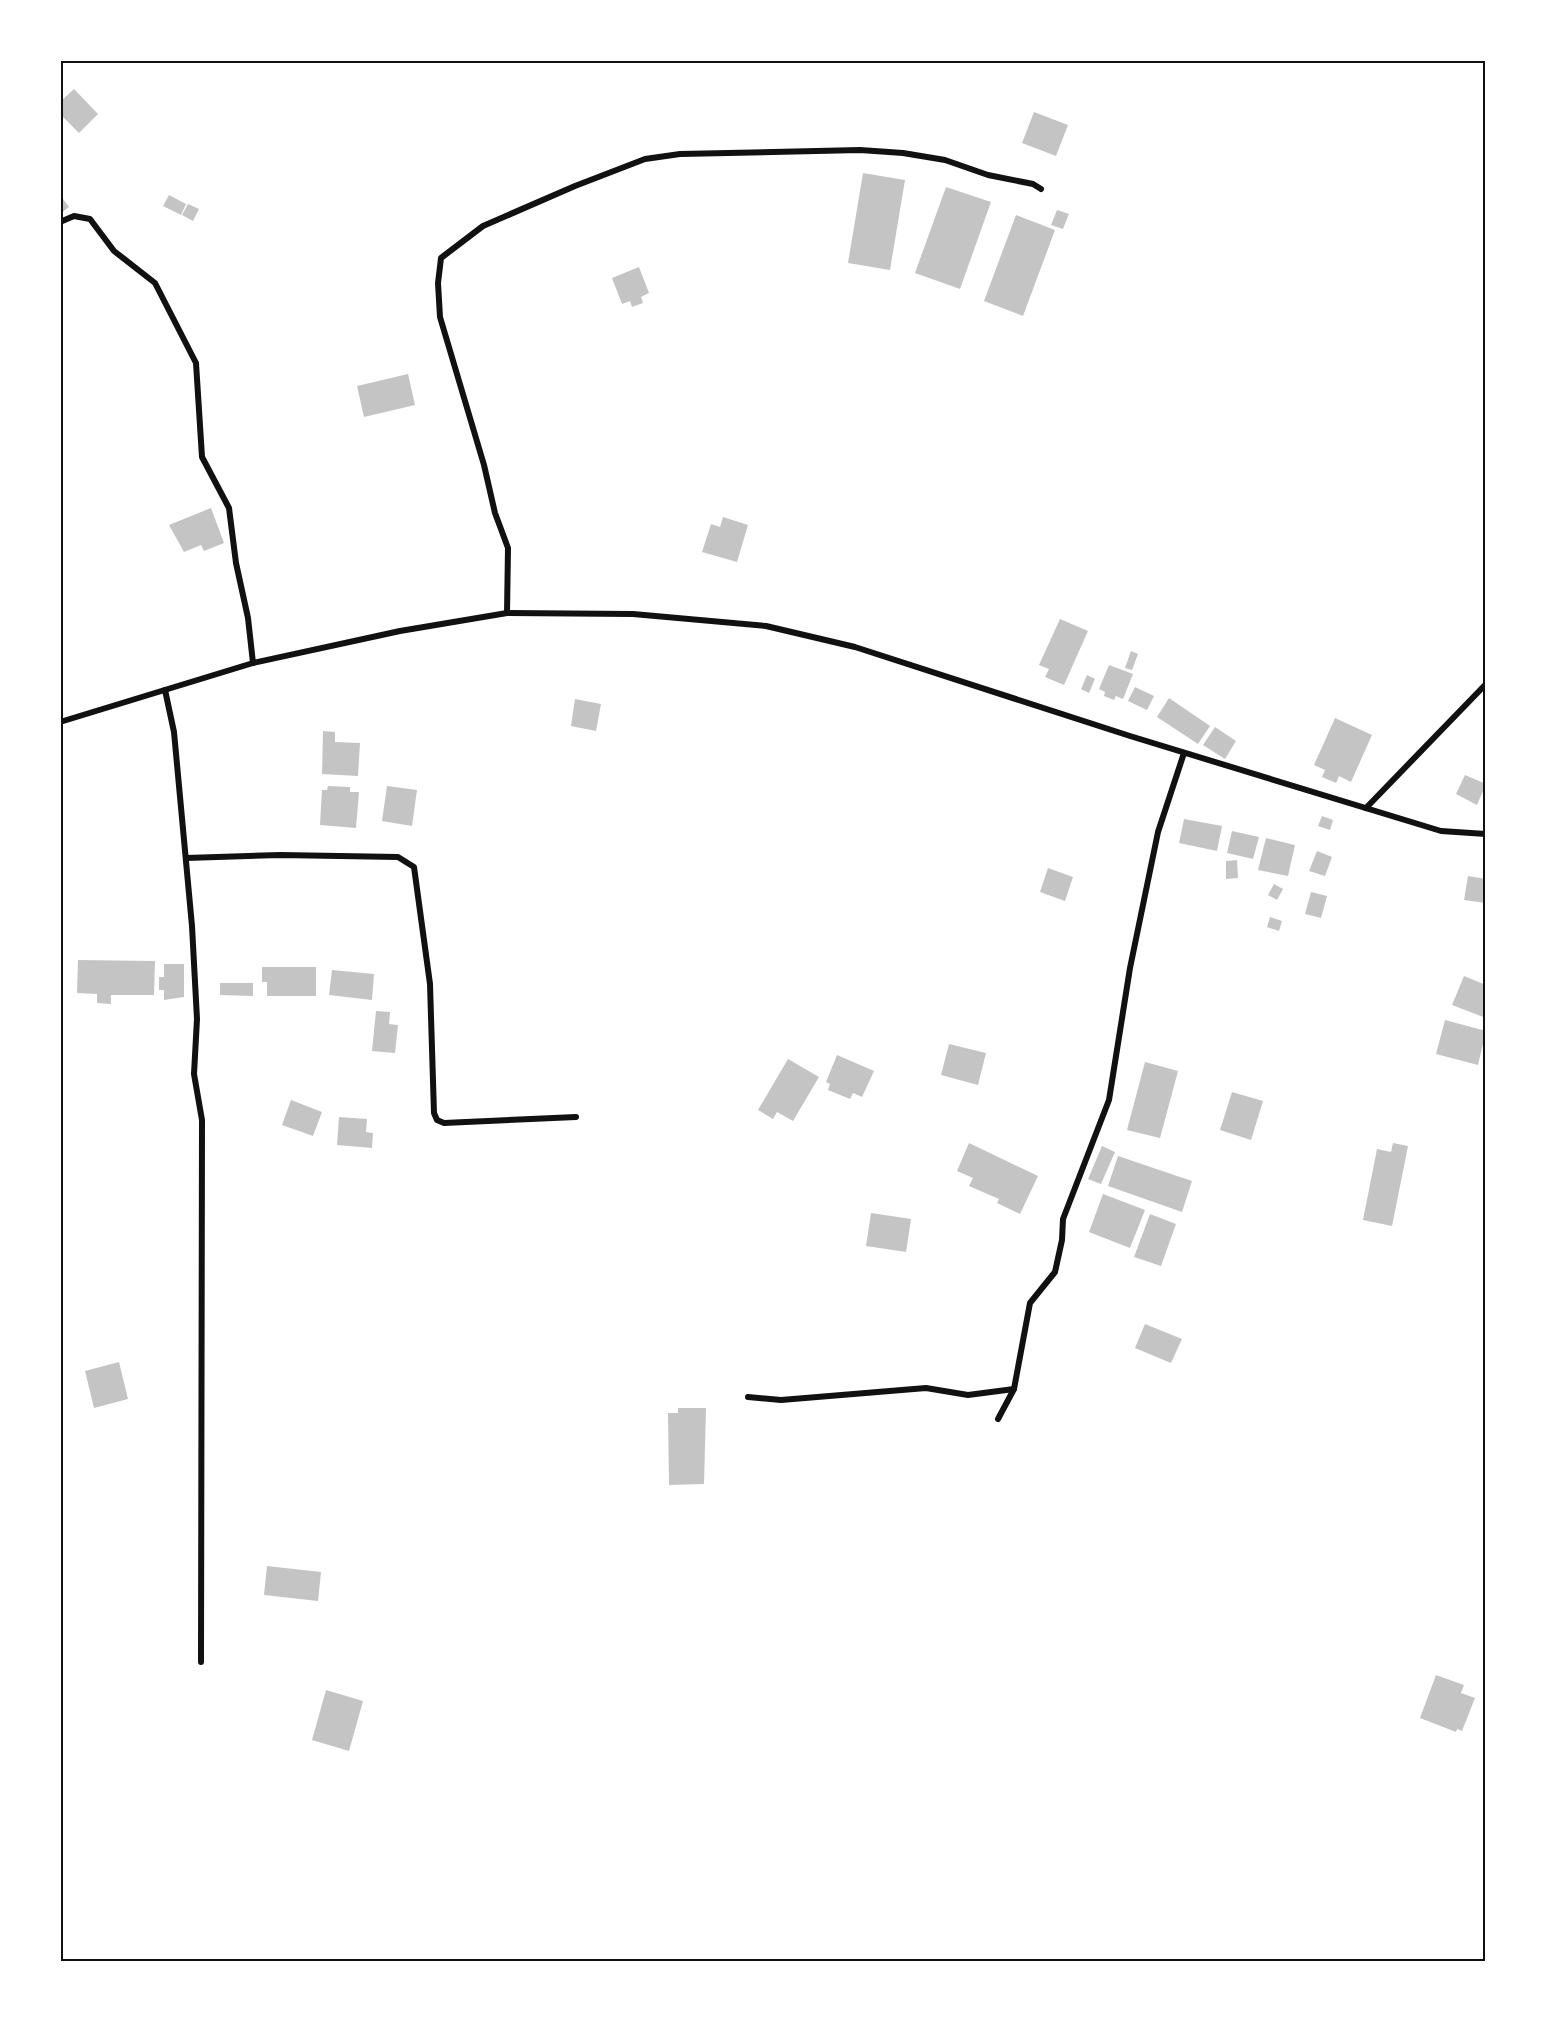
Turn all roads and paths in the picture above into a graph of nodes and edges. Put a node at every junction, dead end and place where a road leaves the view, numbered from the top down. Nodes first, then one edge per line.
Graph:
1 (1041, 189) dead end
2 (60, 222) edge
3 (507, 614) junction
4 (253, 663) junction
5 (1486, 684) edge
6 (165, 690) junction
7 (60, 722) edge
8 (1184, 753) junction
9 (1366, 808) junction
10 (1486, 834) edge
11 (186, 858) junction
12 (576, 1117) dead end
13 (1014, 1389) junction
14 (748, 1397) dead end
15 (998, 1419) dead end
16 (201, 1662) dead end

1 - 3 street
2 - 4 street
3 - 4 street
3 - 8 street
4 - 6 street
5 - 9 street
6 - 7 street
6 - 11 street
8 - 9 street
8 - 13 street
9 - 10 street
11 - 12 street
11 - 16 street
13 - 14 street
13 - 15 street

